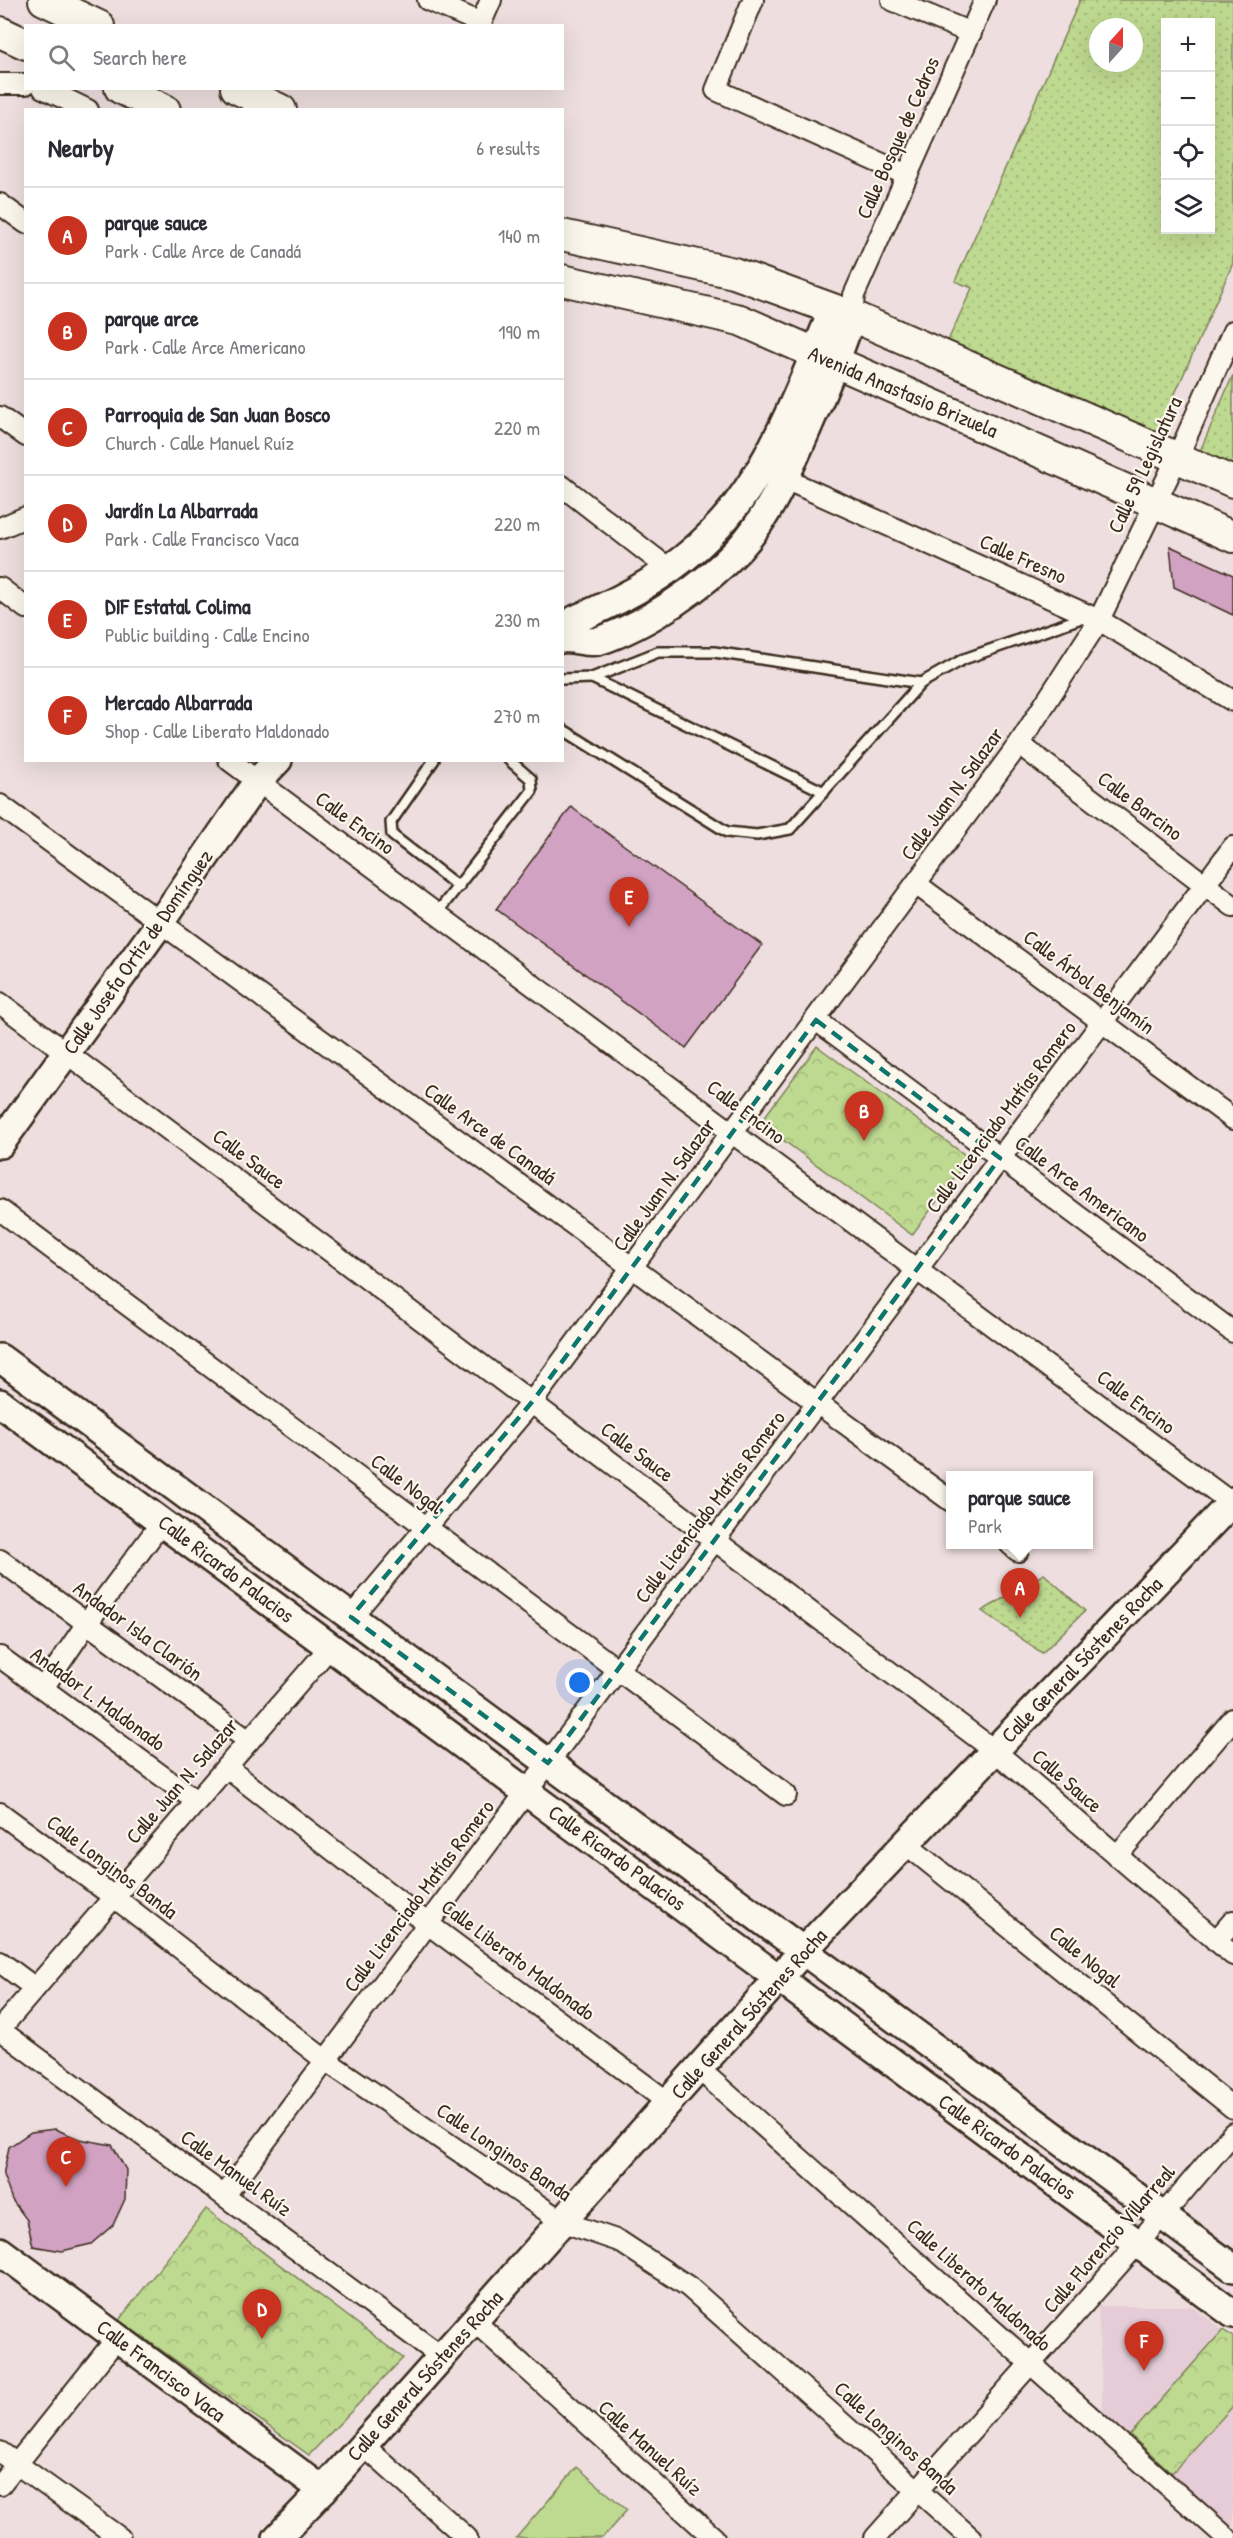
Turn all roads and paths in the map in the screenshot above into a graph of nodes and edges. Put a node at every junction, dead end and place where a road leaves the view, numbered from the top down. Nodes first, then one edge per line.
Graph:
1 (44, 0) edge
2 (428, 0) edge
3 (491, 0) edge
4 (753, 0) edge
5 (892, 0) edge
6 (986, 0) edge
7 (95, 24) edge
8 (0, 32) edge
9 (971, 33) junction
10 (24, 43) edge
11 (0, 84) edge
12 (24, 84) edge
13 (47, 90) edge
14 (124, 90) edge
15 (240, 90) edge
16 (84, 108) edge
17 (161, 108) edge
18 (277, 108) edge
19 (907, 175) junction
20 (0, 204) edge
21 (24, 222) edge
22 (564, 235) edge
23 (564, 280) edge
24 (846, 307) junction
25 (1233, 330) edge
26 (825, 358) junction
27 (0, 417) edge
28 (24, 435) edge
29 (1178, 456) junction
30 (785, 479) junction
31 (1233, 482) edge
32 (564, 488) edge
33 (1156, 502) junction
34 (24, 518) edge
35 (0, 528) edge
36 (1233, 537) edge
37 (669, 569) junction
38 (0, 588) edge
39 (24, 606) edge
40 (1095, 618) junction
41 (564, 637) edge
42 (592, 678) junction
43 (564, 679) edge
44 (921, 683) junction
45 (1233, 701) edge
46 (564, 730) edge
47 (1019, 744) junction
48 (232, 762) edge
49 (276, 762) edge
50 (433, 762) edge
51 (511, 762) edge
52 (257, 782) junction
53 (824, 792) junction
54 (0, 805) edge
55 (1233, 847) edge
56 (916, 884) junction
57 (1205, 885) junction
58 (459, 887) junction
59 (1233, 906) edge
60 (437, 913) junction
61 (160, 923) junction
62 (0, 1003) edge
63 (816, 1020) junction
64 (1102, 1022) junction
65 (68, 1052) junction
66 (1233, 1119) edge
67 (733, 1132) junction
68 (0, 1144) edge
69 (1000, 1158) junction
70 (0, 1210) edge
71 (633, 1269) junction
72 (917, 1269) junction
73 (1233, 1332) edge
74 (0, 1358) edge
75 (532, 1402) junction
76 (0, 1403) edge
77 (817, 1403) junction
78 (946, 1498) edge
79 (1233, 1503) edge
80 (162, 1522) junction
81 (428, 1528) junction
82 (714, 1541) junction
83 (0, 1560) edge
84 (351, 1617) junction
85 (87, 1623) junction
86 (330, 1647) junction
87 (0, 1657) edge
88 (618, 1670) junction
89 (43, 1688) junction
90 (1233, 1719) edge
91 (249, 1741) junction
92 (995, 1751) junction
93 (548, 1763) junction
94 (226, 1767) junction
95 (526, 1792) junction
96 (786, 1795) dead end
97 (196, 1801) junction
98 (0, 1813) edge
99 (906, 1844) junction
100 (1117, 1856) junction
101 (114, 1897) junction
102 (1233, 1921) edge
103 (428, 1924) junction
104 (1216, 1941) junction
105 (804, 1951) junction
106 (1233, 1955) edge
107 (0, 1962) edge
108 (779, 1978) junction
109 (35, 1988) junction
110 (0, 2029) edge
111 (326, 2060) junction
112 (699, 2069) junction
113 (669, 2103) junction
114 (1233, 2109) edge
115 (1233, 2133) edge
116 (225, 2195) junction
117 (1162, 2216) junction
118 (563, 2222) junction
119 (1138, 2244) junction
120 (0, 2252) edge
121 (1233, 2268) edge
122 (1233, 2314) edge
123 (474, 2321) junction
124 (117, 2338) junction
125 (442, 2357) junction
126 (1031, 2363) junction
127 (363, 2445) junction
128 (0, 2452) edge
129 (17, 2464) junction
130 (0, 2486) edge
131 (323, 2490) junction
132 (918, 2490) junction
133 (120, 2538) edge
134 (277, 2538) edge
135 (467, 2538) edge
136 (714, 2538) edge
137 (875, 2538) edge
138 (971, 2538) edge
139 (1227, 2538) edge

1 - 7 main road
2 - 3 street
4 - 19 street
5 - 9 street
6 - 9 street, Calle Bosque de Cedros
8 - 10 main road
9 - 19 street, Calle Bosque de Cedros
11 - 12 street
13 - 16 street
14 - 17 main road
15 - 18 main road
19 - 24 street, Calle Bosque de Cedros
20 - 21 street
22 - 24 main road
23 - 26 main road, Avenida Anastasio Brizuela
24 - 26 street
24 - 29 main road
25 - 29 street, Calle 59 Legislatura
26 - 30 street
26 - 33 main road, Avenida Anastasio Brizuela
26 - 37 street
27 - 28 street
29 - 31 main road
29 - 33 street, Calle 59 Legislatura
30 - 40 street, Calle Fresno
30 - 41 street
32 - 37 street
33 - 36 main road, Avenida Anastasio Brizuela
33 - 40 street, Calle 59 Legislatura
34 - 35 street
37 - 41 street
38 - 39 street
40 - 44 lane
40 - 45 street, Calle Fresno
40 - 47 street, Calle Juan N. Salazar
42 - 43 lane
42 - 44 lane
42 - 53 lane
44 - 53 lane
46 - 53 lane
47 - 56 street, Calle Juan N. Salazar
47 - 57 street, Calle Barcino
48 - 52 street, Calle Encino
49 - 52 street, Calle Josefa Ortiz de Domínguez
50 - 58 lane
51 - 58 lane
52 - 60 street, Calle Encino
52 - 61 street, Calle Josefa Ortiz de Domínguez
54 - 61 street, Calle Arce de Canadá
55 - 57 street, Calle Licenciado Matías Romero
56 - 63 street, Calle Juan N. Salazar
56 - 64 street, Calle Árbol Benjamín
57 - 59 street, Calle Barcino
57 - 64 street, Calle Licenciado Matías Romero
58 - 60 lane
60 - 67 street, Calle Encino
61 - 65 street, Calle Josefa Ortiz de Domínguez
61 - 71 street, Calle Arce de Canadá
62 - 65 street, Calle Sauce
63 - 67 street, Calle Juan N. Salazar
63 - 69 street, Calle Arce Americano
64 - 66 street, Calle Árbol Benjamín
64 - 69 street, Calle Licenciado Matías Romero
65 - 68 street, Calle Josefa Ortiz de Domínguez
65 - 75 street, Calle Sauce
67 - 71 street, Calle Juan N. Salazar
67 - 72 street, Calle Encino
69 - 72 street, Calle Licenciado Matías Romero
69 - 73 street, Calle Arce Americano
70 - 81 street, Calle Nogal
71 - 75 street, Calle Juan N. Salazar
71 - 77 street, Calle Arce de Canadá
72 - 77 street, Calle Licenciado Matías Romero
72 - 79 street, Calle Encino
74 - 84 street, Calle Ricardo Palacios
75 - 81 street, Calle Juan N. Salazar
75 - 82 street, Calle Sauce
76 - 80 street, Calle Ricardo Palacios
77 - 78 street, Calle Arce de Canadá
77 - 82 street, Calle Licenciado Matías Romero
79 - 92 street, Calle General Sóstenes Rocha
80 - 85 street
80 - 86 street, Calle Ricardo Palacios
81 - 84 street, Calle Juan N. Salazar
81 - 88 street, Calle Nogal
82 - 88 street, Calle Licenciado Matías Romero
82 - 92 street, Calle Sauce
83 - 85 street, Andador Isla Clarión
84 - 93 street, Calle Ricardo Palacios
85 - 89 street
85 - 91 street, Andador Isla Clarión
86 - 91 street, Calle Juan N. Salazar
86 - 95 street, Calle Ricardo Palacios
87 - 89 street, Andador L. Maldonado
88 - 93 street, Calle Licenciado Matías Romero
88 - 96 street, Calle Nogal
89 - 97 street, Andador L. Maldonado
90 - 100 street
91 - 94 street, Calle Juan N. Salazar
92 - 99 street, Calle General Sóstenes Rocha
92 - 100 street, Calle Sauce
93 - 95 street, Calle Licenciado Matías Romero
93 - 105 street, Calle Ricardo Palacios
94 - 97 street, Calle Juan N. Salazar
94 - 103 street, Calle Liberato Maldonado
95 - 103 street, Calle Licenciado Matías Romero
95 - 108 street, Calle Ricardo Palacios
97 - 101 street, Calle Juan N. Salazar
98 - 101 street, Calle Longinos Banda
99 - 105 street, Calle General Sóstenes Rocha
99 - 114 street, Calle Nogal
100 - 104 street, Calle Sauce
101 - 109 street, Calle Juan N. Salazar
101 - 111 street, Calle Longinos Banda
102 - 104 street
103 - 111 street, Calle Licenciado Matías Romero
103 - 113 street, Calle Liberato Maldonado
104 - 106 street, Calle Sauce
105 - 108 street, Calle General Sóstenes Rocha
105 - 117 street, Calle Ricardo Palacios
107 - 109 street
108 - 112 street, Calle General Sóstenes Rocha
108 - 119 street, Calle Ricardo Palacios
109 - 110 street, Calle Juan N. Salazar
110 - 116 street, Calle Manuel Ruíz
111 - 116 street, Calle Licenciado Matías Romero
111 - 118 street, Calle Longinos Banda
112 - 113 street, Calle General Sóstenes Rocha
112 - 126 street, Calle Liberato Maldonado
113 - 118 street, Calle General Sóstenes Rocha
115 - 117 street, Calle Florencio Villarreal
116 - 125 street, Calle Manuel Ruíz
117 - 119 street, Calle Florencio Villarreal
117 - 121 street, Calle Ricardo Palacios
118 - 123 street, Calle General Sóstenes Rocha
118 - 132 street, Calle Longinos Banda
119 - 122 street, Calle Ricardo Palacios
119 - 126 street, Calle Florencio Villarreal
120 - 124 street, Calle Francisco Vaca
123 - 125 street, Calle General Sóstenes Rocha
123 - 136 street, Calle Manuel Ruíz
124 - 129 street
124 - 131 street, Calle Francisco Vaca
125 - 127 street, Calle General Sóstenes Rocha
126 - 132 street, Calle Florencio Villarreal
126 - 139 street, Calle Liberato Maldonado
127 - 131 street, Calle General Sóstenes Rocha
127 - 135 street
128 - 129 street
129 - 130 street
129 - 133 street
131 - 134 street, Calle General Sóstenes Rocha
132 - 137 street, Calle Florencio Villarreal
132 - 138 street, Calle Longinos Banda

